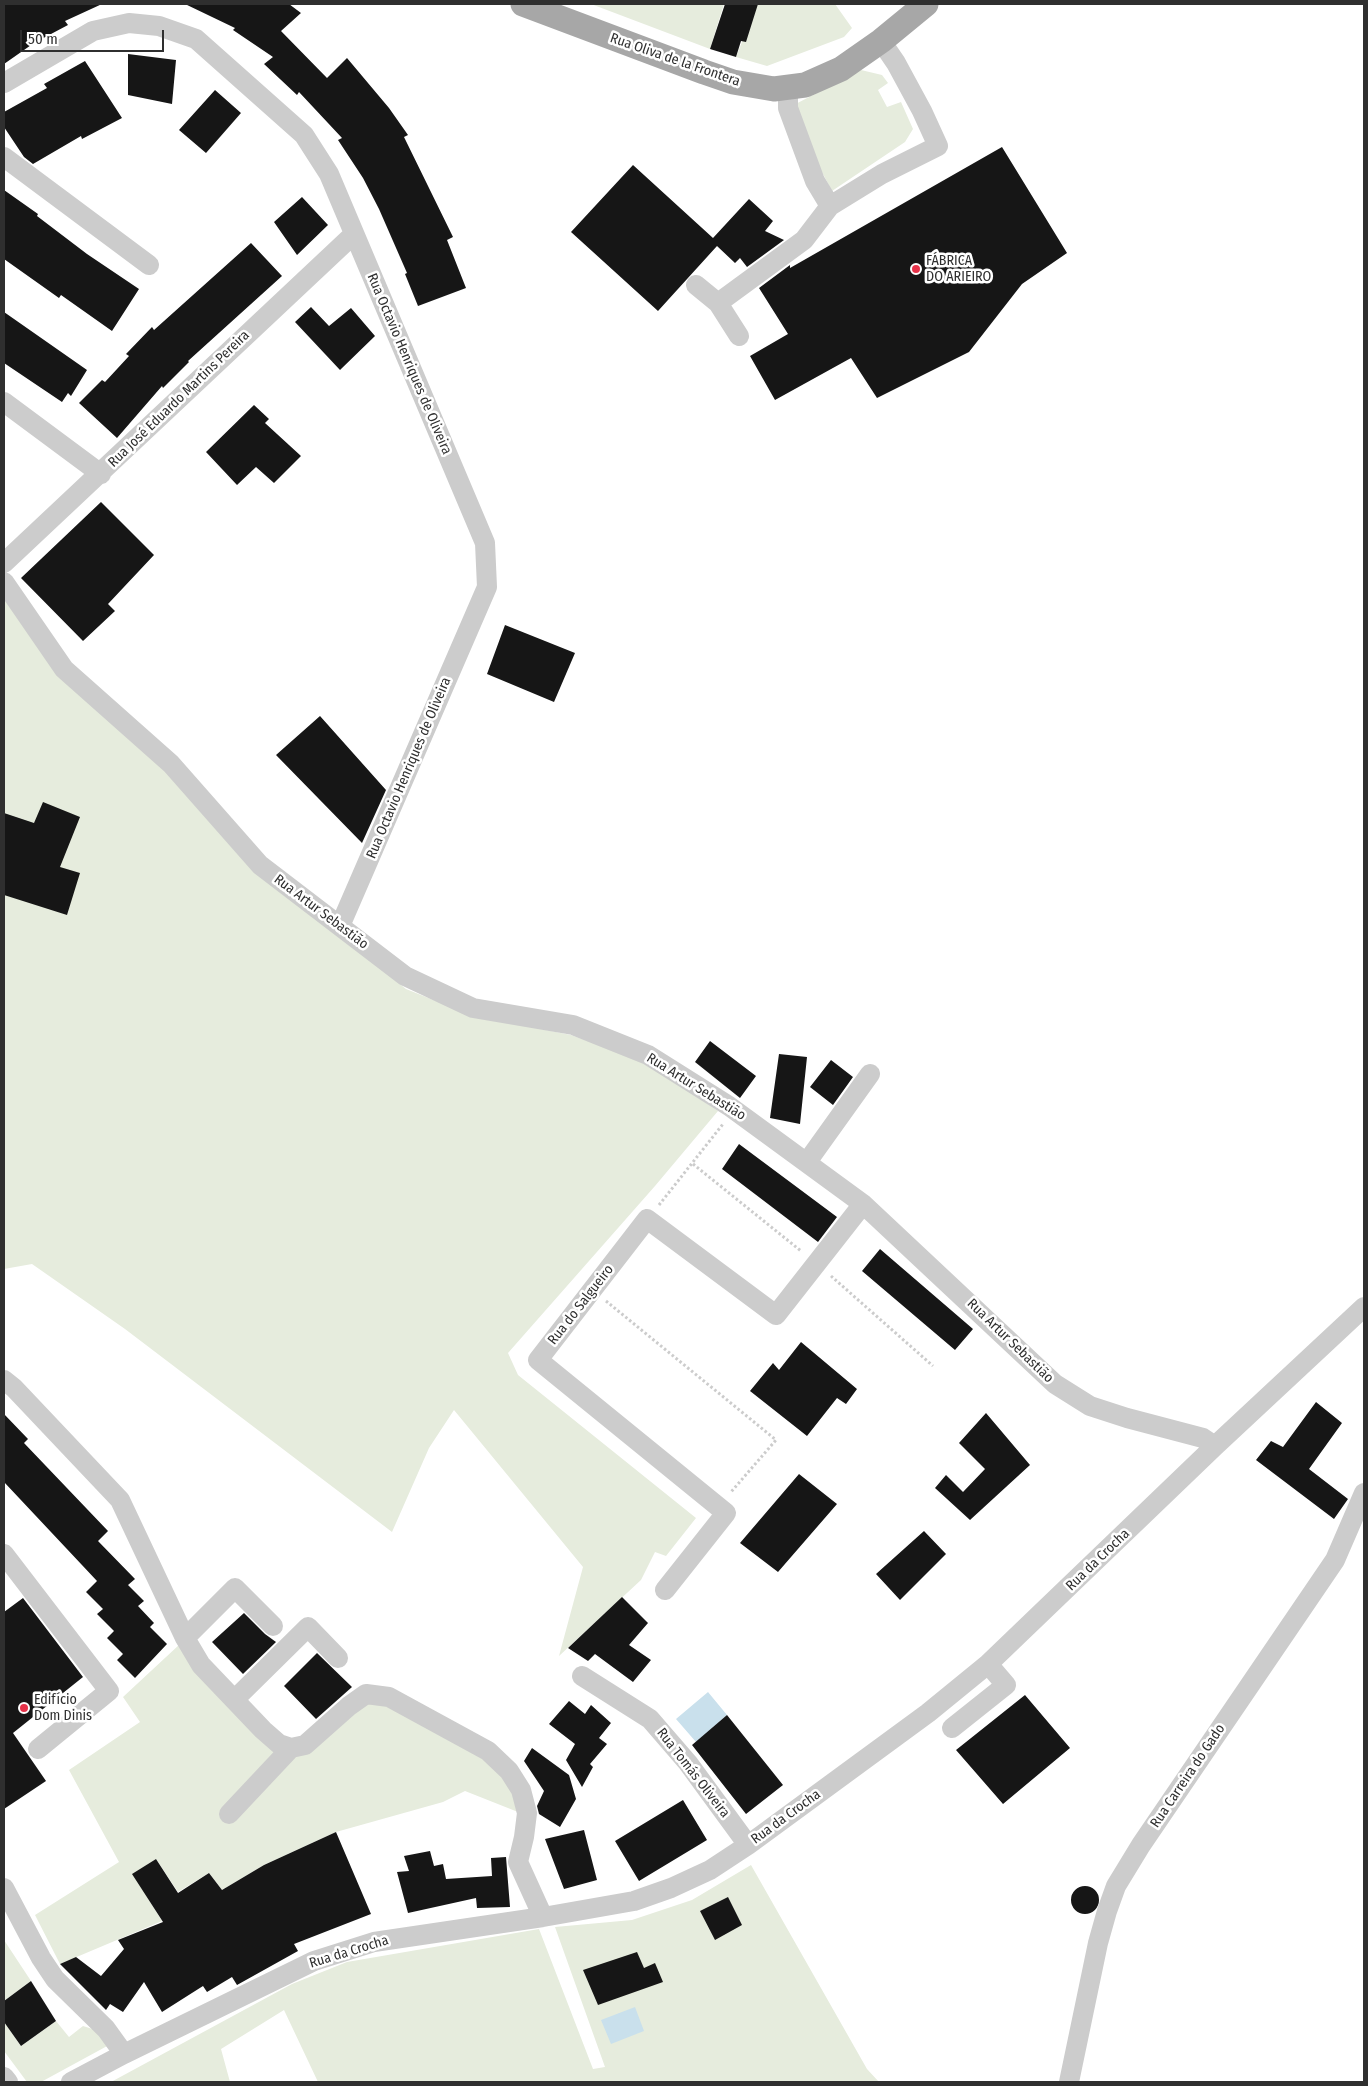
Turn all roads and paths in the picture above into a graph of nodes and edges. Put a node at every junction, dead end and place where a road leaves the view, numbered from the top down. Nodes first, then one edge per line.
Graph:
1 (523, 4) edge
2 (926, 4) edge
3 (881, 41) junction
4 (4, 84) edge
5 (788, 88) junction
6 (4, 158) edge
7 (830, 206) junction
8 (354, 234) junction
9 (148, 265) dead end
10 (696, 284) dead end
11 (718, 303) junction
12 (739, 336) dead end
13 (4, 402) edge
14 (101, 474) junction
15 (4, 563) edge
16 (4, 582) edge
17 (340, 926) junction
18 (870, 1074) dead end
19 (735, 1110) junction
20 (807, 1162) junction
21 (693, 1164) junction
22 (863, 1204) junction
23 (648, 1220) junction
24 (816, 1263) junction
25 (603, 1299) dead end
26 (1364, 1307) edge
27 (933, 1366) dead end
28 (4, 1380) edge
29 (1215, 1446) junction
30 (1364, 1493) edge
31 (718, 1506) junction
32 (4, 1554) edge
33 (665, 1590) dead end
34 (273, 1626) dead end
35 (185, 1638) junction
36 (338, 1658) dead end
37 (988, 1664) junction
38 (582, 1676) dead end
39 (235, 1699) junction
40 (952, 1728) dead end
41 (291, 1748) junction
42 (38, 1749) dead end
43 (229, 1814) dead end
44 (748, 1845) junction
45 (4, 1888) edge
46 (543, 1917) junction
47 (124, 2054) junction
48 (4, 2077) edge
49 (8, 2082) edge
50 (71, 2082) edge
51 (1069, 2082) edge

1 - 5 main road, Rua Oliva de la Frontera
2 - 3 main road, Rua Oliva de la Frontera
3 - 5 main road, Rua Oliva de la Frontera
3 - 7 street
4 - 8 street, Rua Octavio Henriques de Oliveira
5 - 7 street
6 - 9 street
7 - 11 street
8 - 14 street, Rua José Eduardo Martins Pereira
8 - 17 street, Rua Octavio Henriques de Oliveira
10 - 11 street
11 - 12 street
13 - 14 street
14 - 15 street, Rua José Eduardo Martins Pereira
16 - 17 street, Rua Artur Sebastião
17 - 19 street, Rua Artur Sebastião
18 - 20 street
19 - 20 street, Rua Artur Sebastião
19 - 21 path
20 - 22 street, Rua Artur Sebastião
21 - 23 path
21 - 24 path
22 - 24 street
22 - 29 street, Rua Artur Sebastião
23 - 24 street
23 - 31 street, Rua do Salgueiro
24 - 27 path
25 - 31 path
26 - 29 street, Rua da Crocha
28 - 35 street
29 - 37 street, Rua da Crocha
30 - 51 street, Rua Carreira do Gado
31 - 33 street
32 - 42 street
34 - 35 street
35 - 39 street
36 - 39 street
37 - 40 street
37 - 44 street, Rua da Crocha
38 - 44 street, Rua Tomás Oliveira
39 - 41 street
41 - 43 street
41 - 46 street
44 - 46 street, Rua da Crocha
45 - 47 street
46 - 47 street, Rua da Crocha
47 - 50 street, Rua da Crocha
48 - 49 street

